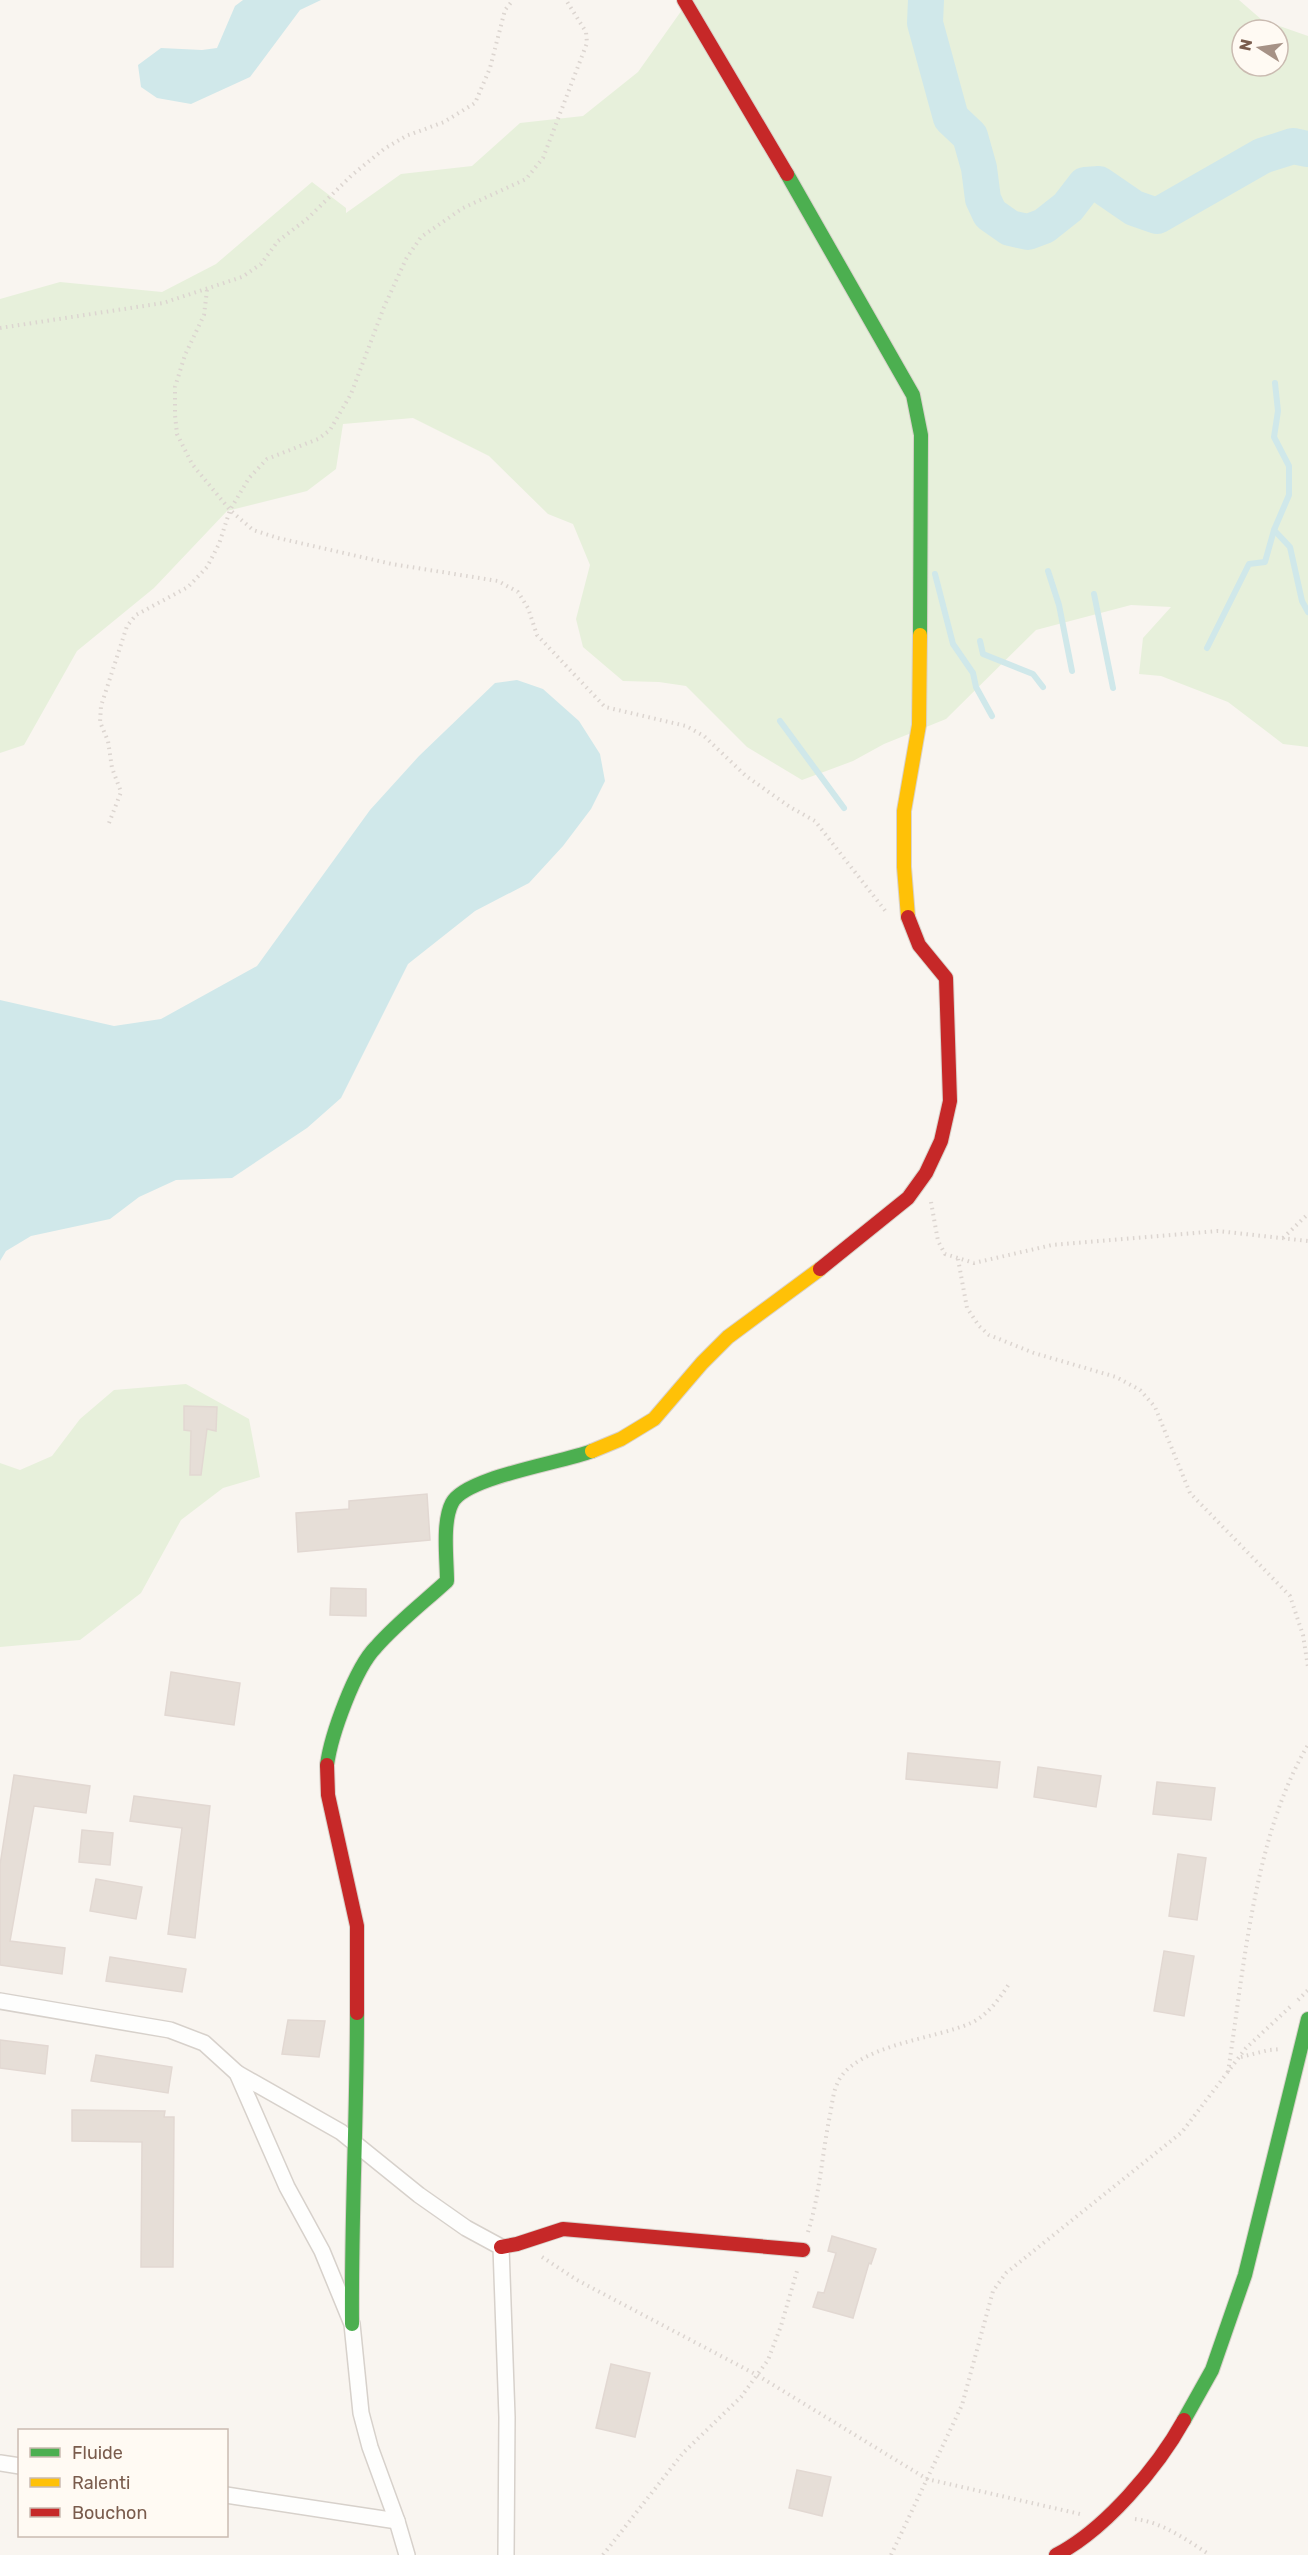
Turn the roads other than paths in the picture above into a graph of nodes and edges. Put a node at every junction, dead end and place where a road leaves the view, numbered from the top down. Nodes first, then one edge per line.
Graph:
1 (684, 0) edge
2 (0, 2001) edge
3 (1308, 2019) edge
4 (237, 2073) junction
5 (354, 2140) junction
6 (501, 2247) junction
7 (803, 2250) dead end
8 (352, 2324) junction
9 (0, 2463) edge
10 (18, 2466) edge
11 (228, 2495) edge
12 (397, 2521) junction
13 (407, 2555) edge
14 (506, 2555) edge
15 (1056, 2555) edge

1 - 5 street
2 - 4 street
3 - 15 street
4 - 5 street
4 - 8 street
5 - 6 street
5 - 8 street
6 - 7 street
6 - 14 street
8 - 12 street
9 - 10 street
11 - 12 street
12 - 13 street

